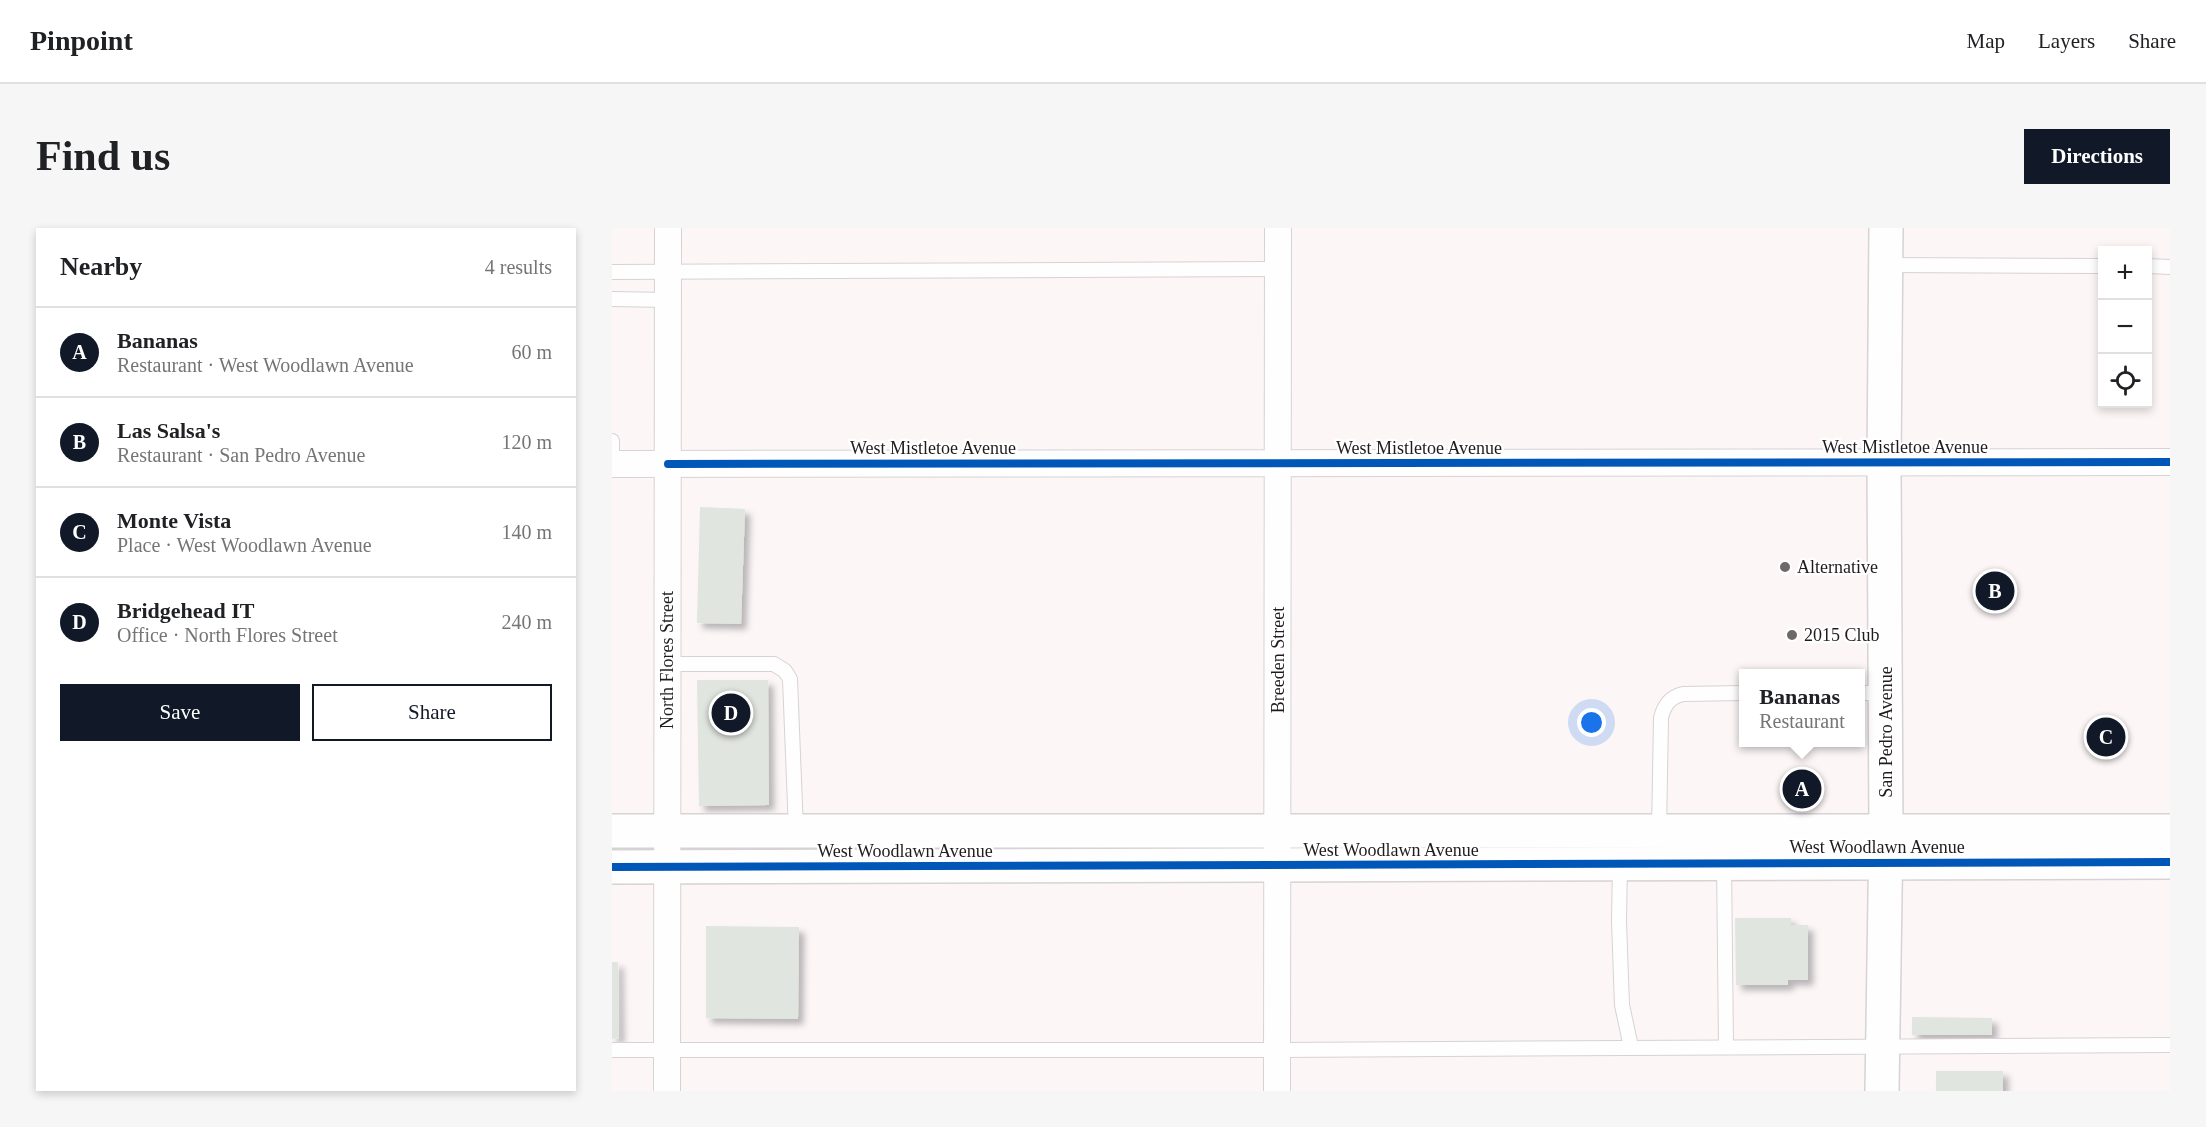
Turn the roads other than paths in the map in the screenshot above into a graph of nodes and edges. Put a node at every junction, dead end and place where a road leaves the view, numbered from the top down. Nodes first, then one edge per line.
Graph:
1 (668, 228) edge
2 (1278, 228) edge
3 (1886, 228) edge
4 (1886, 265) junction
5 (2098, 266) edge
6 (2152, 266) edge
7 (2170, 267) edge
8 (1278, 269) junction
9 (612, 272) edge
10 (668, 273) junction
11 (612, 299) edge
12 (668, 300) junction
13 (612, 441) edge
14 (1884, 462) junction
15 (2170, 462) edge
16 (1278, 463) junction
17 (612, 464) edge
18 (668, 464) junction
19 (667, 664) junction
20 (1739, 693) edge
21 (1873, 693) edge
22 (667, 830) junction
23 (612, 831) edge
24 (796, 831) junction
25 (1278, 831) junction
26 (1659, 831) junction
27 (2170, 831) edge
28 (1886, 847) junction
29 (2170, 862) edge
30 (1724, 863) junction
31 (1620, 864) junction
32 (1277, 866) junction
33 (612, 867) edge
34 (667, 867) junction
35 (2170, 1045) edge
36 (1726, 1046) junction
37 (1631, 1047) junction
38 (1882, 1047) junction
39 (612, 1050) edge
40 (668, 1050) junction
41 (1277, 1050) junction
42 (667, 1091) edge
43 (1277, 1091) edge
44 (1882, 1091) edge

1 - 10 street, North Flores Street
2 - 8 street, Breeden Street
3 - 4 street, San Pedro Avenue
4 - 5 lane
4 - 14 street, San Pedro Avenue
6 - 7 lane
8 - 10 lane
8 - 16 street, Breeden Street
9 - 10 lane
10 - 12 street, North Flores Street
11 - 12 lane
12 - 18 street, North Flores Street
13 - 17 lane
14 - 15 street, West Mistletoe Avenue
14 - 16 street, West Mistletoe Avenue
14 - 21 street, San Pedro Avenue
16 - 18 street, West Mistletoe Avenue
16 - 25 street, Breeden Street
17 - 18 street, West Mistletoe Avenue
18 - 19 street, North Flores Street
19 - 22 street, North Flores Street
19 - 24 lane
20 - 26 lane
21 - 28 street, San Pedro Avenue
22 - 23 street, West Woodlawn Avenue
22 - 24 street, West Woodlawn Avenue
22 - 34 street, North Flores Street
24 - 25 street, West Woodlawn Avenue
25 - 26 street, West Woodlawn Avenue
25 - 32 street, Breeden Street
26 - 28 street, West Woodlawn Avenue
27 - 28 street, West Woodlawn Avenue
28 - 29 street, West Woodlawn Avenue
28 - 30 street, West Woodlawn Avenue
28 - 38 street, San Pedro Avenue
30 - 31 street, West Woodlawn Avenue
30 - 36 lane
31 - 32 street, West Woodlawn Avenue
31 - 37 lane
32 - 34 street, West Woodlawn Avenue
32 - 41 street, Breeden Street
33 - 34 street, West Woodlawn Avenue
34 - 40 street, North Flores Street
35 - 38 lane
36 - 37 lane
36 - 38 lane
37 - 41 lane
38 - 44 street, San Pedro Avenue
39 - 40 lane
40 - 41 lane
40 - 42 street, North Flores Street
41 - 43 street, Breeden Street

